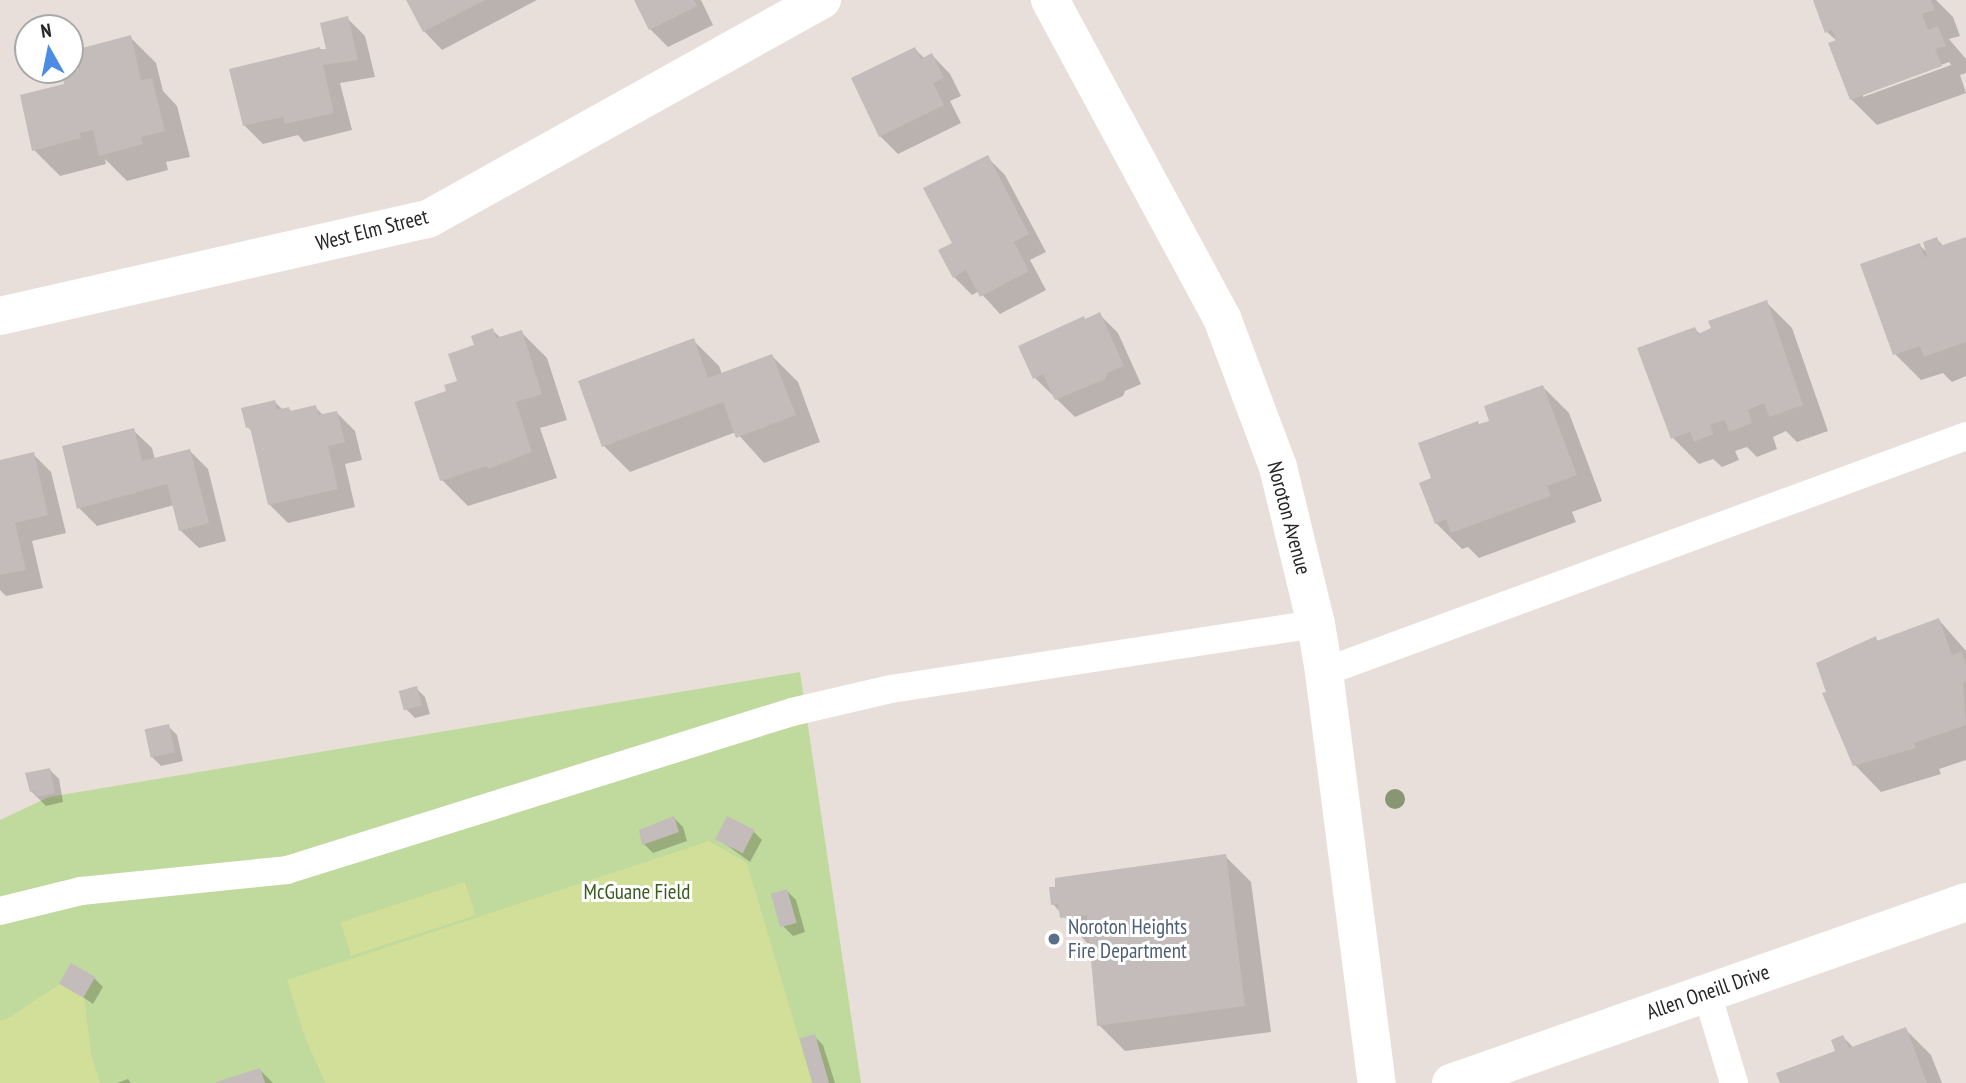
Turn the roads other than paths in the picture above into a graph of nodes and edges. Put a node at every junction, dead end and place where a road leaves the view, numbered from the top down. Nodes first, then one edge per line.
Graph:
1 (821, 0) edge
2 (1050, 0) edge
3 (0, 316) edge
4 (1966, 436) edge
5 (1316, 624) junction
6 (1324, 671) junction
7 (1966, 901) edge
8 (0, 911) edge
9 (1707, 993) junction
10 (1377, 1083) edge
11 (1451, 1083) edge
12 (1734, 1083) edge

1 - 3 street, West Elm Street
2 - 5 street, Noroton Avenue
4 - 6 lane
5 - 6 street, Noroton Avenue
5 - 8 lane
6 - 10 street, Noroton Avenue
7 - 9 street, Allen Oneill Drive
9 - 11 street, Allen Oneill Drive
9 - 12 lane

